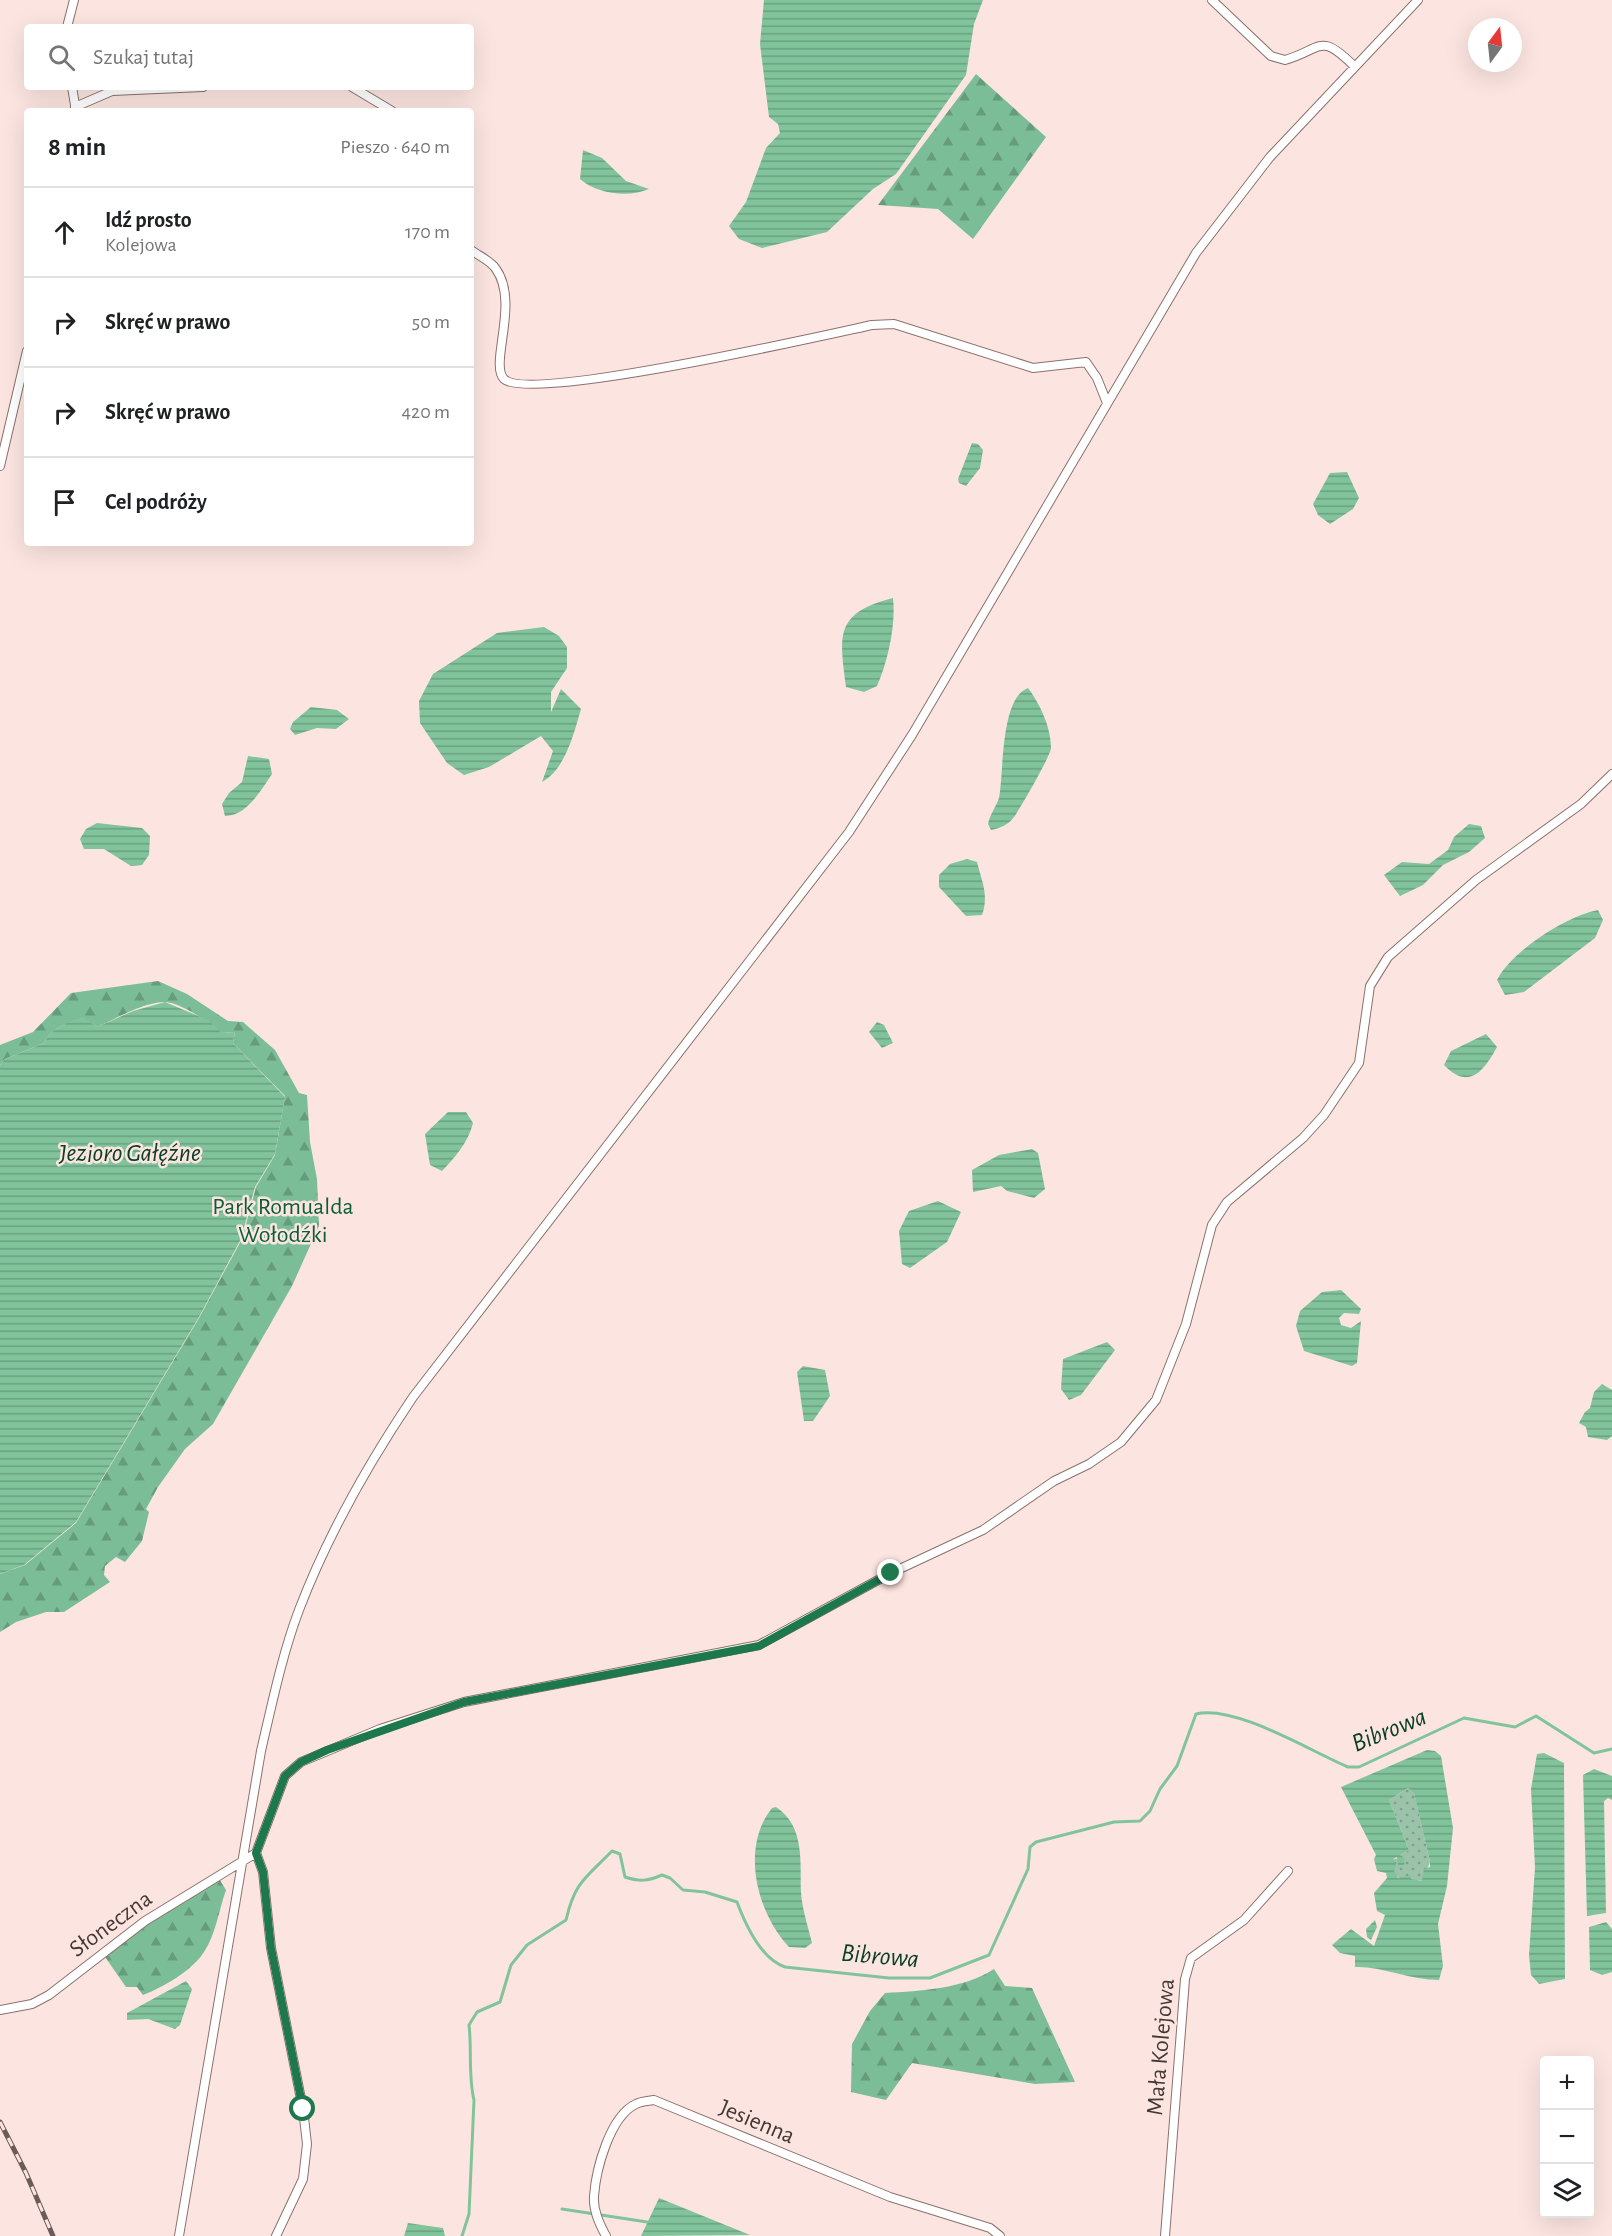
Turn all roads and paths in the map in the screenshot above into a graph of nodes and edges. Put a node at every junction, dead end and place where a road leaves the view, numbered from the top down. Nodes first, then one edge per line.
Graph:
1 (74, 0) edge
2 (1212, 0) edge
3 (1418, 0) edge
4 (68, 24) edge
5 (1355, 67) junction
6 (73, 90) edge
7 (135, 90) edge
8 (357, 90) edge
9 (76, 108) edge
10 (78, 108) edge
11 (387, 108) edge
12 (474, 252) edge
13 (24, 364) edge
14 (1107, 403) junction
15 (0, 466) edge
16 (1612, 774) edge
17 (256, 1853) junction
18 (243, 1860) junction
19 (1288, 1870) dead end
20 (0, 2010) edge
21 (179, 2236) edge
22 (276, 2236) edge
23 (606, 2236) edge
24 (1000, 2236) edge
25 (1165, 2236) edge

1 - 4 street
2 - 5 street
3 - 5 street
5 - 14 street
6 - 9 street
7 - 10 street
8 - 11 street
12 - 14 street
13 - 15 street
14 - 18 street
16 - 17 street
17 - 18 street, Słoneczna
17 - 22 street
18 - 20 street, Słoneczna
18 - 21 street
19 - 25 street, Mała Kolejowa
23 - 24 street, Jesienna

